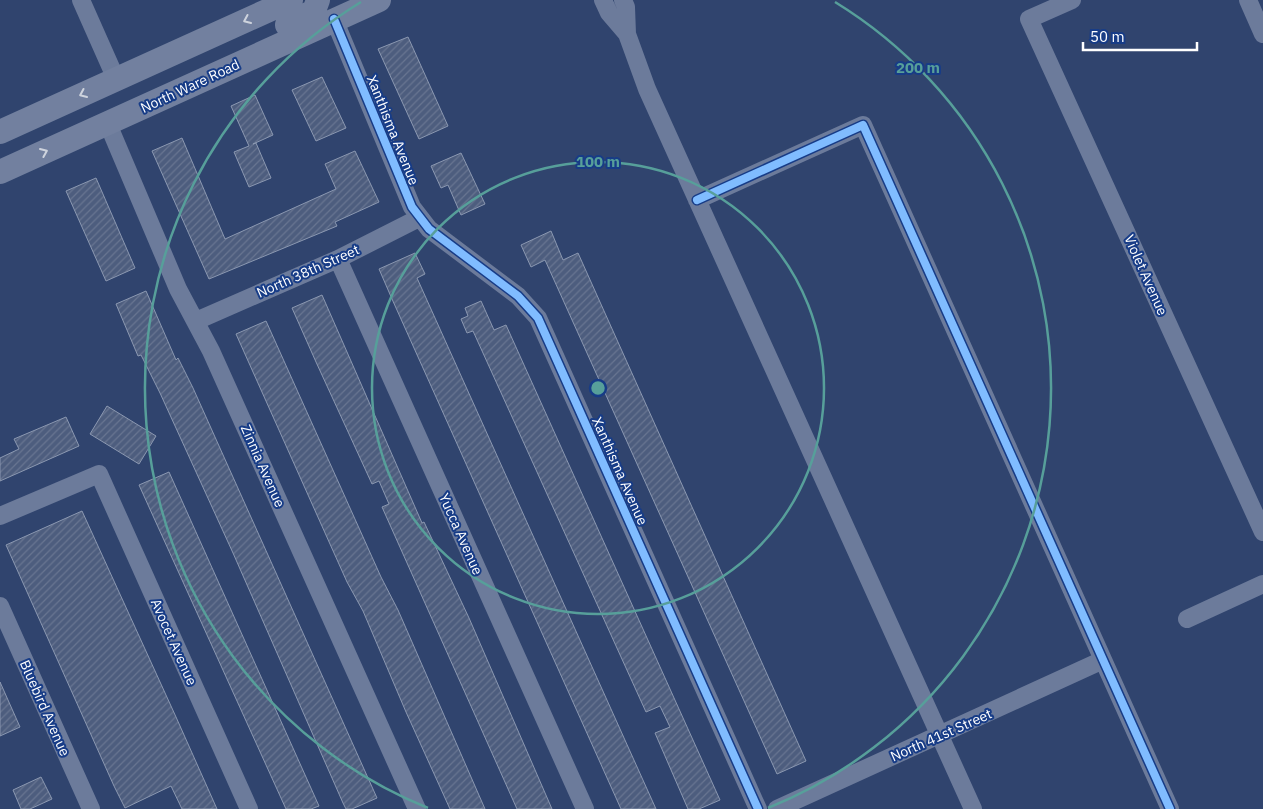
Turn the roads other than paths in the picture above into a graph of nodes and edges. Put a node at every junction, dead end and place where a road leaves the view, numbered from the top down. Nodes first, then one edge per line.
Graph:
1 (81, 0) edge
2 (291, 0) edge
3 (318, 0) edge
4 (379, 0) edge
5 (603, 0) edge
6 (623, 0) edge
7 (1072, 0) edge
8 (1248, 0) edge
9 (338, 10) edge
10 (627, 34) junction
11 (1263, 34) edge
12 (116, 79) junction
13 (108, 124) junction
14 (0, 132) edge
15 (0, 172) edge
16 (697, 200) junction
17 (419, 218) junction
18 (338, 259) junction
19 (196, 321) junction
20 (0, 516) edge
21 (1263, 532) edge
22 (1263, 584) edge
23 (0, 606) edge
24 (1187, 619) dead end
25 (1103, 660) junction
26 (940, 736) junction
27 (91, 809) edge
28 (249, 809) edge
29 (417, 809) edge
30 (585, 809) edge
31 (758, 809) edge
32 (777, 809) edge
33 (973, 809) edge
34 (1170, 809) edge

1 - 12 street
2 -> 12 main road
3 - 13 main road
4 - 9 main road, North Ware Road
5 - 10 street
6 - 10 street
7 - 21 street, Violet Avenue
8 - 11 street
9 - 13 main road, North Ware Road
9 - 17 street, Xanthisma Avenue
10 - 16 street
12 -> 14 main road
15 -> 13 main road, North Ware Road
13 - 19 street, Zinnia Avenue
16 - 25 street
16 - 26 street
17 - 18 street, North 38th Street
17 - 31 street, Xanthisma Avenue
18 - 19 street, North 38th Street
18 - 30 street, Yucca Avenue
19 - 29 street, Zinnia Avenue
20 - 28 street, Avocet Avenue
22 - 24 street
23 - 27 street, Bluebird Avenue
25 - 26 street, North 41st Street
25 - 34 street
26 - 32 street, North 41st Street
26 - 33 street

